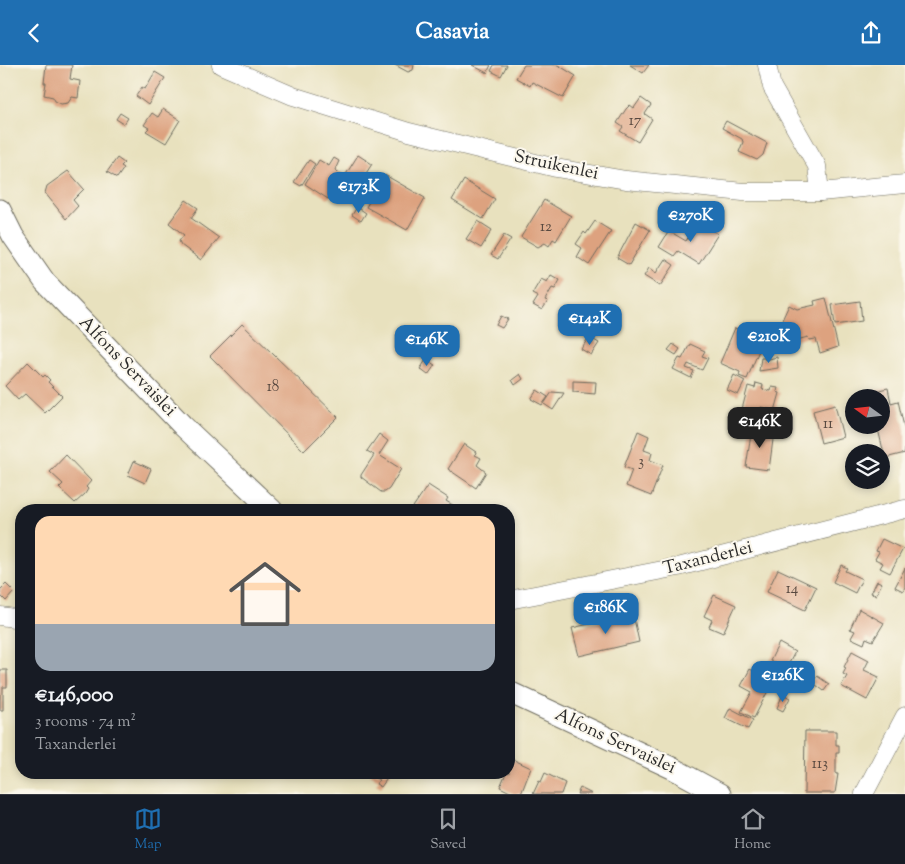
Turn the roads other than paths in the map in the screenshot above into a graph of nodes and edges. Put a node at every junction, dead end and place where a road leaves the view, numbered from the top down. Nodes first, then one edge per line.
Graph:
1 (221, 65) edge
2 (767, 65) edge
3 (905, 184) edge
4 (820, 192) junction
5 (0, 210) edge
6 (266, 504) edge
7 (905, 509) edge
8 (515, 599) edge
9 (0, 616) edge
10 (15, 618) edge
11 (515, 695) edge
12 (905, 716) edge
13 (720, 794) edge
14 (864, 794) edge

1 - 4 street, Struikenlei
2 - 4 street
3 - 4 street, Struikenlei
5 - 6 street, Alfons Servaislei
7 - 8 street, Taxanderlei
9 - 10 street
11 - 13 street, Alfons Servaislei
12 - 14 street

